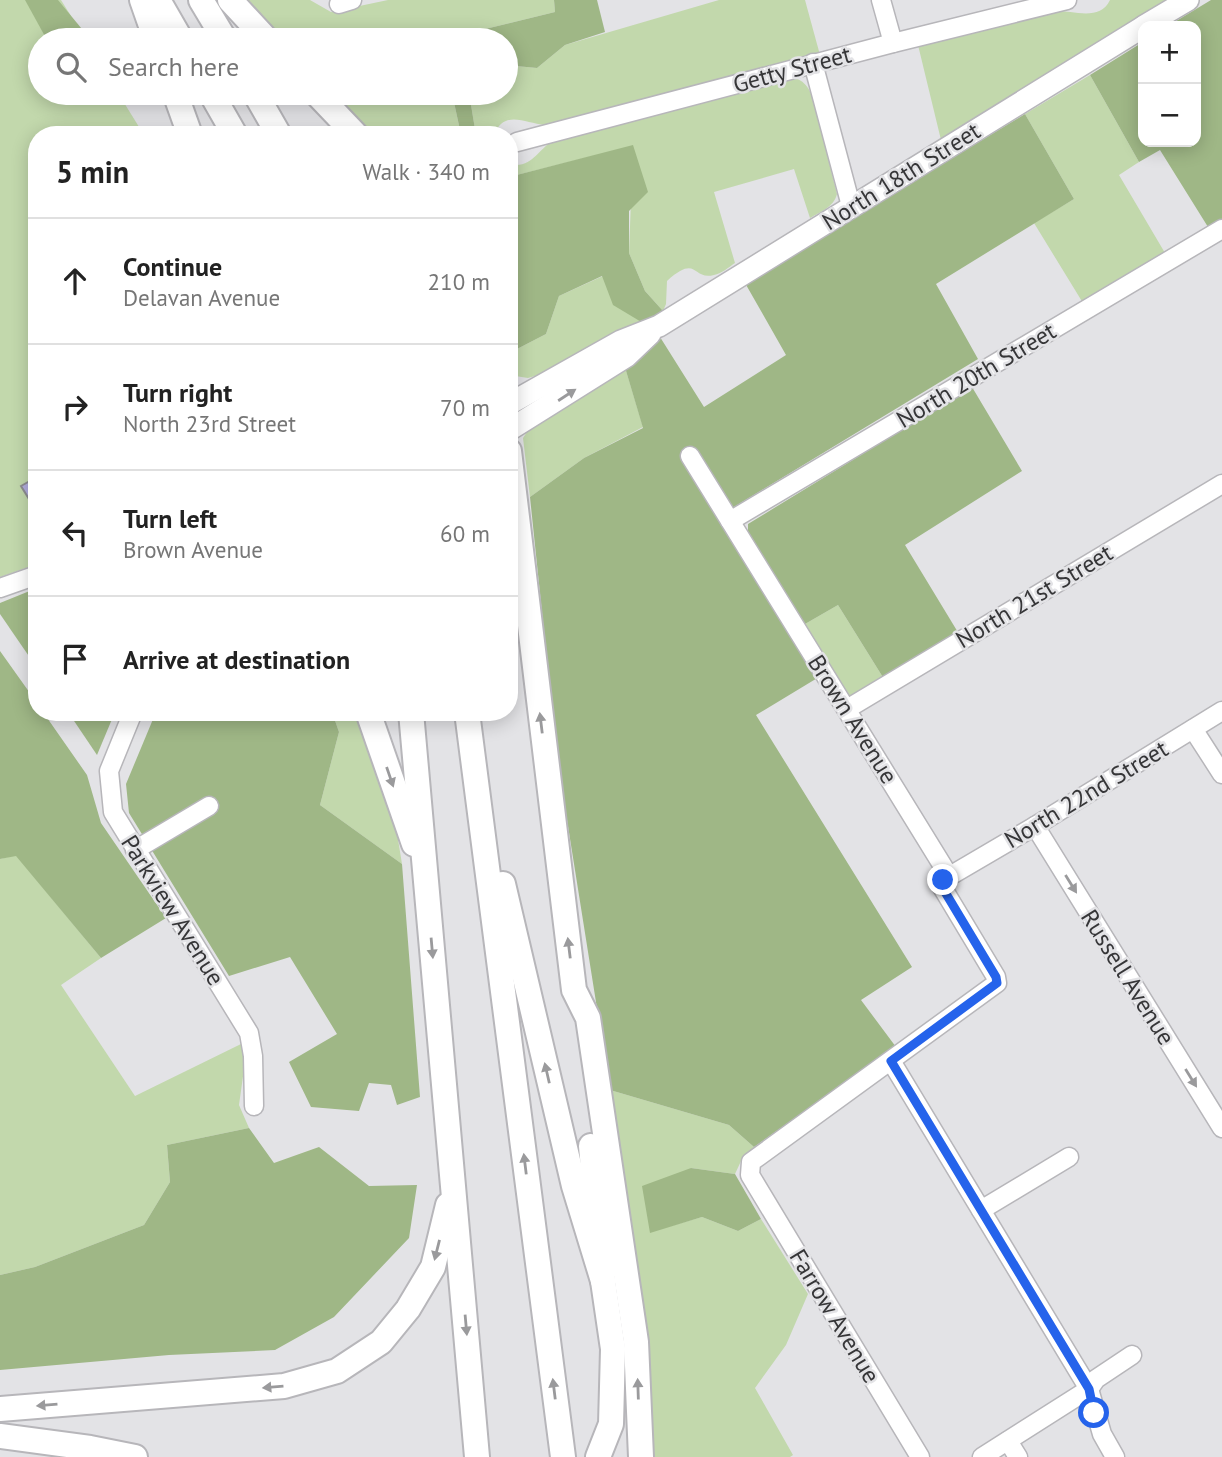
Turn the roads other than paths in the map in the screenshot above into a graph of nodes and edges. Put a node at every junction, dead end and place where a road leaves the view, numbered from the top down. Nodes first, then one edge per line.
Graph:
1 (142, 0) edge
2 (158, 0) edge
3 (201, 0) edge
4 (230, 0) edge
5 (881, 0) edge
6 (1068, 0) edge
7 (1188, 0) edge
8 (1154, 21) edge
9 (152, 28) edge
10 (174, 28) edge
11 (218, 28) edge
12 (256, 28) edge
13 (1138, 31) edge
14 (892, 43) junction
15 (813, 63) junction
16 (179, 105) edge
17 (218, 105) edge
18 (262, 105) edge
19 (327, 105) edge
20 (187, 126) edge
21 (230, 126) edge
22 (274, 126) edge
23 (347, 126) edge
24 (518, 142) edge
25 (851, 206) junction
26 (1222, 229) edge
27 (659, 326) junction
28 (518, 399) edge
29 (518, 424) edge
30 (690, 456) dead end
31 (1222, 484) edge
32 (730, 521) junction
33 (518, 527) edge
34 (28, 578) edge
35 (0, 588) edge
36 (847, 709) junction
37 (1222, 711) edge
38 (129, 721) edge
39 (371, 721) edge
40 (412, 721) edge
41 (468, 721) edge
42 (1194, 729) junction
43 (472, 754) junction
44 (1222, 774) edge
45 (209, 806) dead end
46 (1035, 826) junction
47 (135, 850) junction
48 (949, 876) junction
49 (426, 880) junction
50 (573, 990) junction
51 (891, 1061) junction
52 (254, 1106) dead end
53 (1222, 1128) edge
54 (1069, 1157) dead end
55 (453, 1184) junction
56 (981, 1210) junction
57 (603, 1280) junction
58 (1132, 1355) dead end
59 (1089, 1389) junction
60 (0, 1409) edge
61 (0, 1436) edge
62 (1008, 1441) junction
63 (135, 1457) edge
64 (478, 1457) edge
65 (562, 1457) edge
66 (598, 1457) edge
67 (641, 1457) edge
68 (920, 1457) edge
69 (982, 1457) edge
70 (1018, 1457) edge
71 (1115, 1457) edge

1 - 9 highway
2 - 10 highway
3 - 11 highway
4 - 12 highway
5 - 14 street
6 - 14 street, Getty Street
7 - 8 main road, North 18th Street
13 - 25 main road, North 18th Street
14 - 15 street, Getty Street
15 - 24 street, Getty Street
15 - 25 street
16 - 20 highway
17 - 21 highway
18 - 22 highway
19 - 23 highway
25 - 27 main road, North 18th Street
26 - 32 street, North 20th Street
27 - 28 main road, North 18th Street
29 -> 27 main road, North 18th Street
30 - 32 street, Brown Avenue
31 - 36 street, North 21st Street
32 - 36 street, Brown Avenue
50 -> 33 highway
34 - 35 street
36 - 48 street, Brown Avenue
37 - 42 street, North 22nd Street
38 - 47 street, Parkview Avenue
39 -> 49 highway
40 - 49 highway
41 - 43 highway
42 - 44 street
42 - 46 street, North 22nd Street
57 -> 43 highway
65 -> 43 highway
45 - 47 street
46 - 48 street, North 22nd Street
46 -> 53 street, Russell Avenue
47 - 52 street, Parkview Avenue
48 - 51 street, Brown Avenue
49 -> 55 highway
50 - 57 highway
67 -> 50 highway
51 - 56 street
51 - 68 street, Farrow Avenue
54 - 56 street
55 -> 60 highway
55 -> 64 highway
56 - 59 street
57 - 66 highway
58 - 59 street
59 - 62 street
59 - 71 street
61 - 63 highway
62 - 69 street
62 - 70 street

